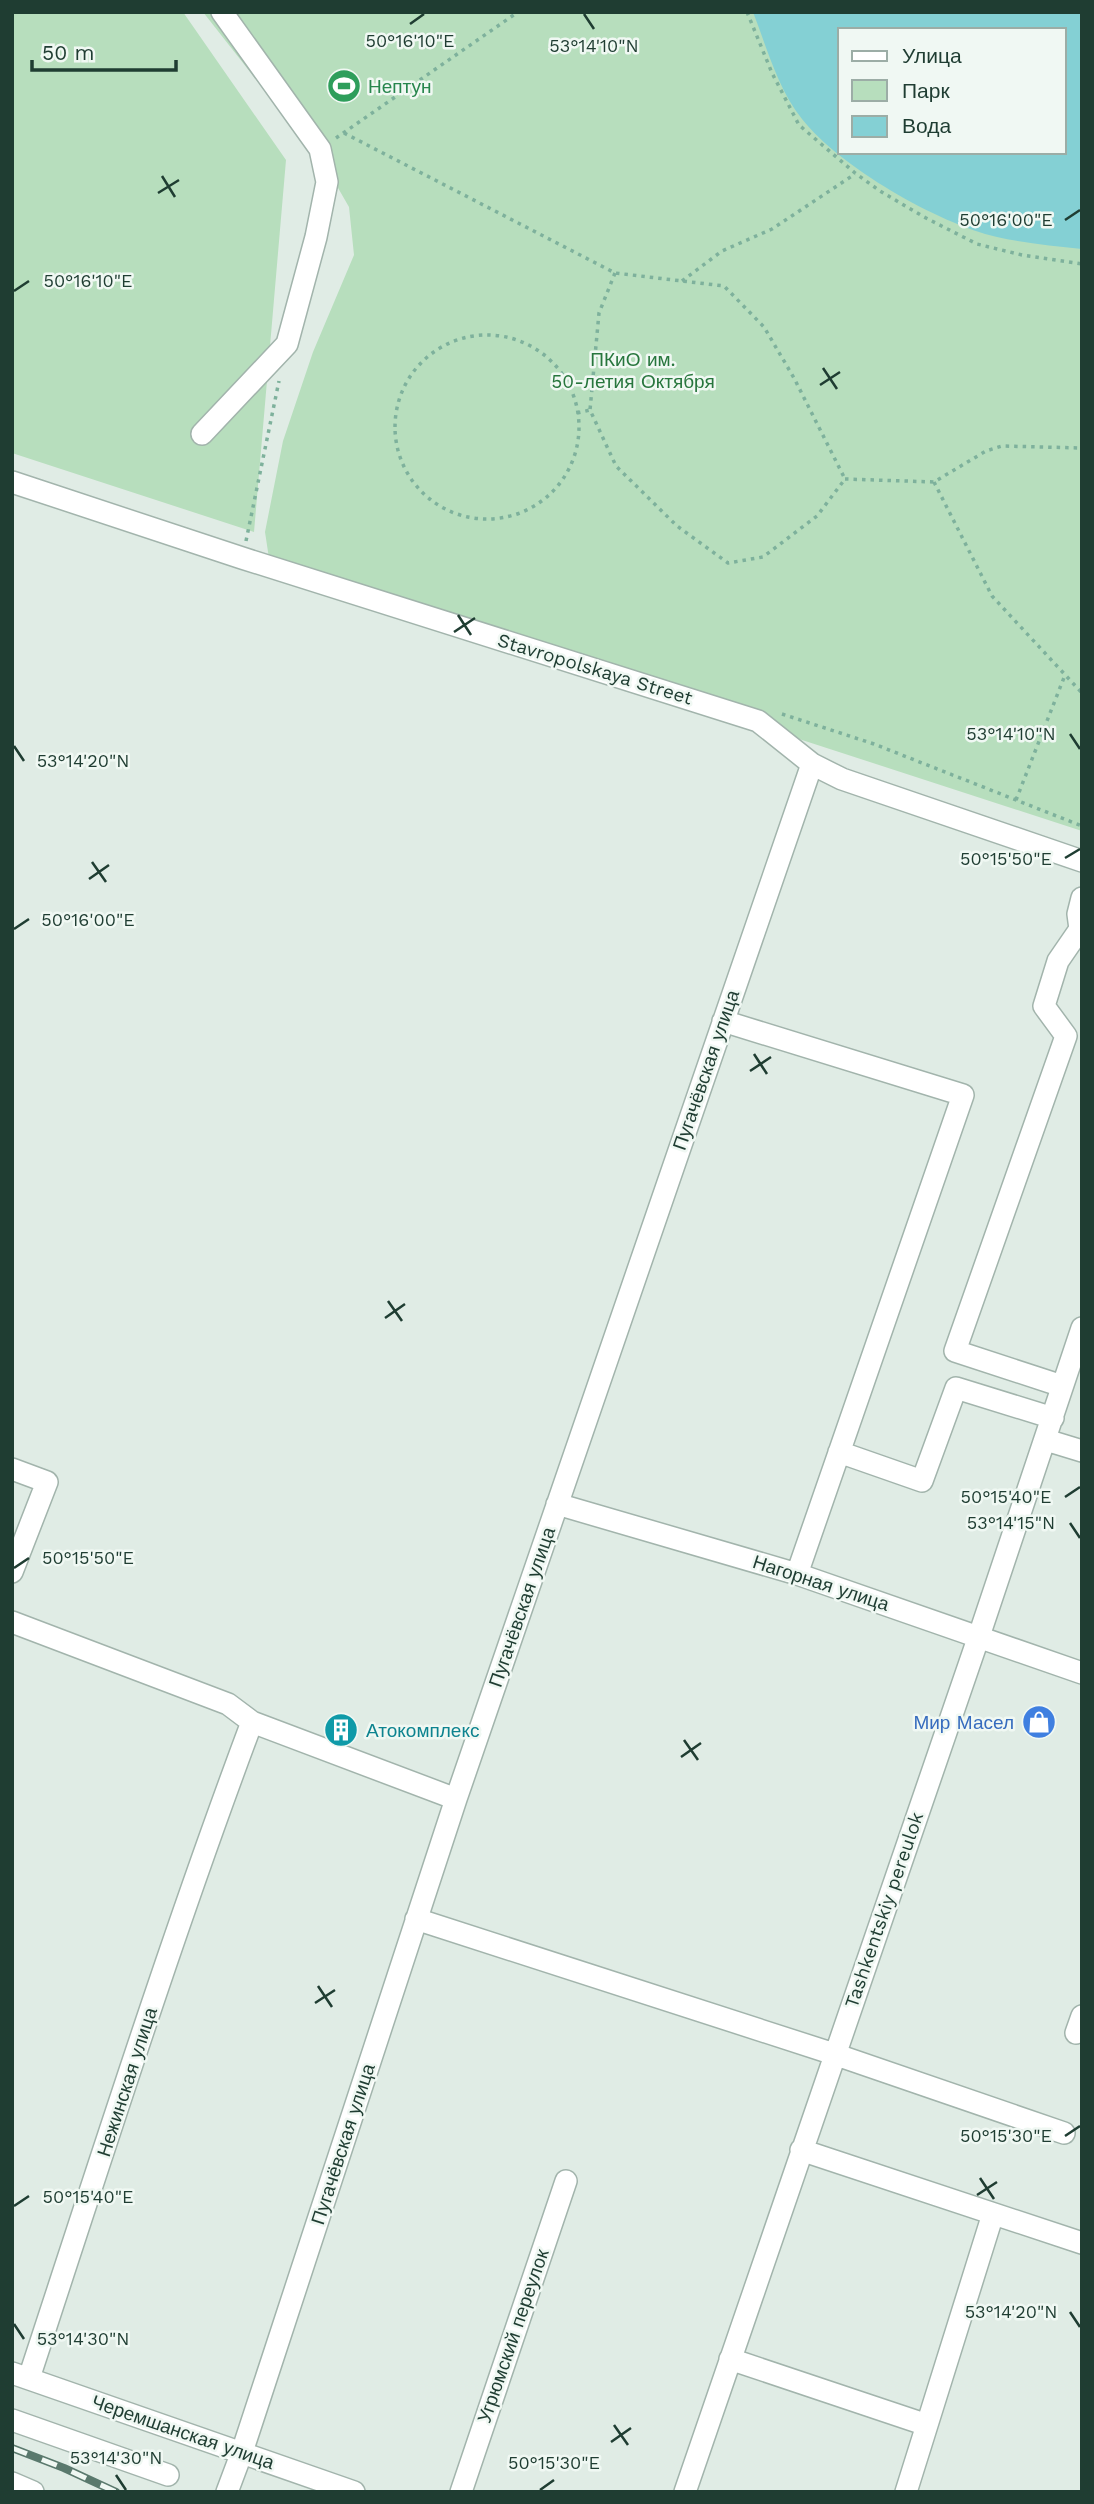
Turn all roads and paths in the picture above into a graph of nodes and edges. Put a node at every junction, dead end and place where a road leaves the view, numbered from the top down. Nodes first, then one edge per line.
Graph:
1 (222, 12) edge
2 (518, 12) edge
3 (747, 12) edge
4 (344, 132) junction
5 (320, 149) junction
6 (855, 173) junction
7 (1082, 264) edge
8 (615, 273) junction
9 (682, 281) junction
10 (287, 344) junction
11 (590, 410) junction
12 (577, 413) junction
13 (202, 434) dead end
14 (1082, 448) edge
15 (845, 479) junction
16 (934, 482) junction
17 (13, 484) edge
18 (242, 558) junction
19 (1065, 675) junction
20 (1082, 693) edge
21 (812, 764) junction
22 (1016, 800) dead end
23 (1082, 861) edge
24 (1082, 898) edge
25 (1081, 929) edge
26 (723, 1021) junction
27 (1082, 1328) edge
28 (1062, 1386) junction
29 (1053, 1418) junction
30 (1046, 1440) junction
31 (1082, 1451) edge
32 (839, 1452) junction
33 (12, 1469) edge
34 (557, 1504) junction
35 (12, 1572) edge
36 (797, 1574) junction
37 (12, 1622) edge
38 (979, 1636) junction
39 (1082, 1673) edge
40 (252, 1722) junction
41 (456, 1799) junction
42 (416, 1919) junction
43 (834, 2054) junction
44 (1064, 2133) dead end
45 (802, 2150) junction
46 (565, 2181) dead end
47 (993, 2214) junction
48 (1082, 2243) edge
49 (730, 2359) junction
50 (21, 2376) edge
51 (12, 2420) edge
52 (927, 2425) junction
53 (242, 2452) junction
54 (168, 2475) dead end
55 (12, 2483) edge
56 (232, 2489) edge
57 (33, 2492) edge
58 (354, 2492) edge
59 (461, 2492) edge
60 (685, 2492) edge
61 (906, 2492) edge

1 - 5 street
2 - 4 path
3 - 6 path
4 - 5 path
4 - 8 path
5 - 10 street
6 - 7 path
6 - 9 path
8 - 9 path
8 - 11 path
9 - 15 path
10 - 13 street
10 - 18 path
11 - 12 path
11 - 15 path
12 - 12 path
14 - 16 path
15 - 16 path
16 - 19 path
17 - 18 street, Stavropolskaya Street
18 - 21 street, Stavropolskaya Street
19 - 20 path
19 - 22 path
21 - 23 street, Stavropolskaya Street
21 - 26 street, Пугачёвская улица
24 - 25 street
25 - 28 street
26 - 32 street
26 - 34 street, Пугачёвская улица
27 - 28 street, Tashkentskiy pereulok
28 - 29 street, Tashkentskiy pereulok
29 - 30 street, Tashkentskiy pereulok
29 - 32 street
30 - 31 street
30 - 38 street, Tashkentskiy pereulok
32 - 36 street
33 - 35 street
34 - 36 street, Нагорная улица
34 - 41 street, Пугачёвская улица
36 - 38 street, Нагорная улица
37 - 40 street
38 - 39 street, Нагорная улица
38 - 43 street, Tashkentskiy pereulok
40 - 41 street
40 - 50 street, Нежинская улица
41 - 42 street, Пугачёвская улица
42 - 43 street
42 - 53 street, Пугачёвская улица
43 - 44 street
43 - 45 street, Tashkentskiy pereulok
45 - 47 street
45 - 49 street, Tashkentskiy pereulok
46 - 59 street, Угрюмский переулок
47 - 48 street
47 - 52 street
49 - 52 street
49 - 60 street, Tashkentskiy pereulok
50 - 53 street, Черемшанская улица
51 - 54 street
52 - 61 street
53 - 56 street, Пугачёвская улица
53 - 58 street, Черемшанская улица
55 - 57 street

